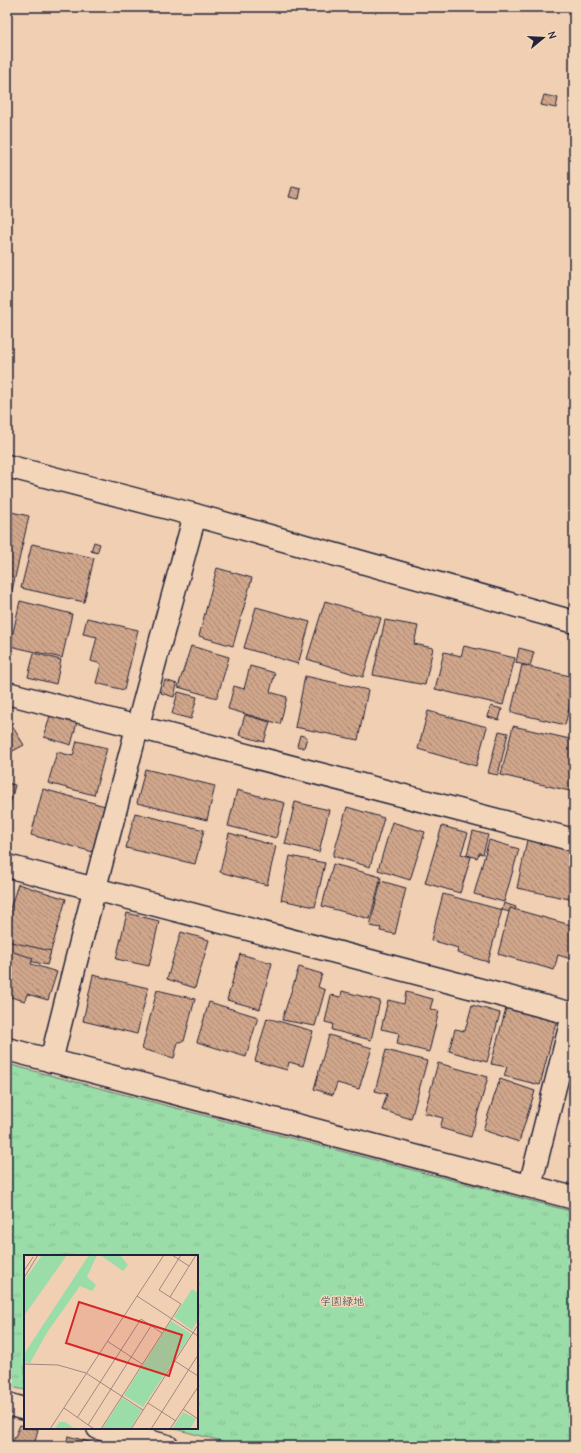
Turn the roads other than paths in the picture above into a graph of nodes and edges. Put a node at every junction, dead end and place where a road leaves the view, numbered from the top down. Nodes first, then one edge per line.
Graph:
1 (7, 466) edge
2 (195, 516) junction
3 (574, 622) edge
4 (7, 693) edge
5 (136, 727) junction
6 (574, 840) edge
7 (7, 866) edge
8 (94, 889) junction
9 (574, 1012) edge
10 (7, 1050) edge
11 (51, 1061) junction
12 (530, 1186) junction
13 (574, 1198) edge
14 (7, 1404) edge
15 (24, 1409) edge
16 (102, 1429) edge
17 (167, 1446) edge

1 - 2 street
2 - 3 street
2 - 5 street
4 - 5 street
5 - 6 street
5 - 8 street
7 - 8 street
8 - 9 street
8 - 11 street
9 - 12 street
10 - 11 street
11 - 12 street
12 - 13 street
14 - 15 street
16 - 17 street

